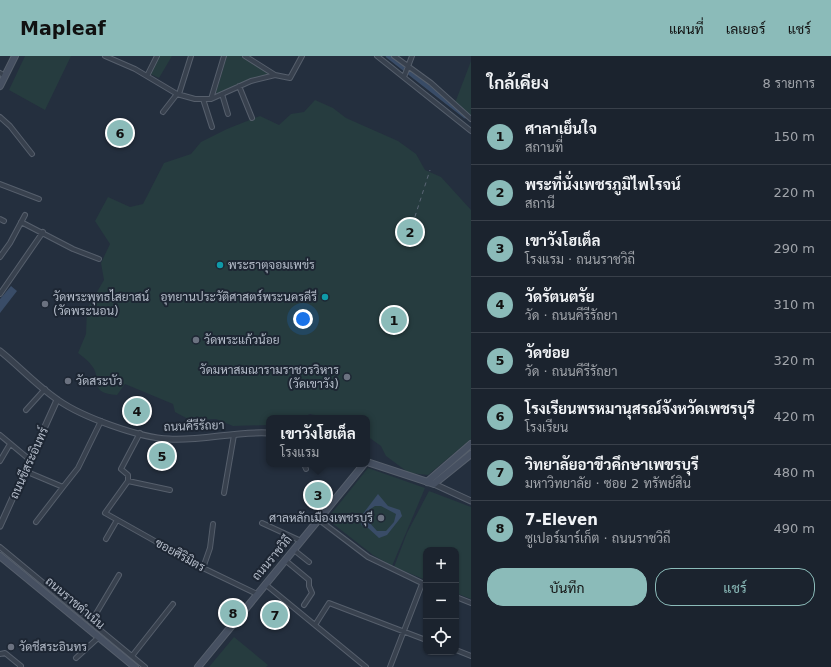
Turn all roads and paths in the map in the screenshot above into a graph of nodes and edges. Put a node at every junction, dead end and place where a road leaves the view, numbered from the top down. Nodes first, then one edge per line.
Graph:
1 (15, 56) edge
2 (105, 56) edge
3 (157, 56) edge
4 (191, 56) edge
5 (224, 56) edge
6 (245, 56) edge
7 (302, 56) edge
8 (377, 56) edge
9 (394, 56) edge
10 (412, 56) edge
11 (408, 66) junction
12 (3, 74) edge
13 (275, 75) junction
14 (147, 76) junction
15 (404, 77) junction
16 (0, 86) edge
17 (239, 86) junction
18 (178, 94) junction
19 (222, 94) junction
20 (204, 99) junction
21 (211, 99) junction
22 (163, 112) dead end
23 (228, 114) dead end
24 (0, 117) edge
25 (252, 118) dead end
26 (471, 119) edge
27 (212, 127) dead end
28 (471, 131) edge
29 (32, 154) dead end
30 (0, 184) edge
31 (39, 199) dead end
32 (25, 215) dead end
33 (21, 222) junction
34 (44, 232) junction
35 (0, 257) edge
36 (99, 259) dead end
37 (0, 294) edge
38 (0, 351) edge
39 (45, 389) junction
40 (57, 400) junction
41 (26, 410) dead end
42 (101, 421) junction
43 (140, 433) junction
44 (266, 433) edge
45 (0, 435) edge
46 (234, 435) junction
47 (10, 444) junction
48 (471, 444) edge
49 (471, 454) edge
50 (30, 460) junction
51 (0, 461) edge
52 (370, 463) edge
53 (361, 467) edge
54 (25, 471) junction
55 (128, 481) junction
56 (427, 482) junction
57 (434, 484) junction
58 (63, 487) junction
59 (170, 490) dead end
60 (224, 493) dead end
61 (471, 501) edge
62 (318, 519) junction
63 (117, 520) junction
64 (36, 522) dead end
65 (262, 523) dead end
66 (213, 524) dead end
67 (0, 526) edge
68 (106, 539) dead end
69 (301, 541) junction
70 (0, 547) edge
71 (294, 550) junction
72 (0, 556) edge
73 (285, 560) junction
74 (309, 562) dead end
75 (22, 565) junction
76 (203, 568) junction
77 (18, 570) junction
78 (119, 575) dead end
79 (265, 584) junction
80 (423, 584) edge
81 (423, 586) edge
82 (257, 594) junction
83 (459, 598) edge
84 (471, 603) edge
85 (173, 604) dead end
86 (304, 605) dead end
87 (68, 607) junction
88 (91, 622) junction
89 (315, 625) junction
90 (404, 632) junction
91 (99, 637) junction
92 (423, 639) edge
93 (459, 651) edge
94 (0, 654) edge
95 (471, 656) edge
96 (76, 658) dead end
97 (133, 661) edge
98 (21, 667) edge
99 (145, 667) edge
100 (198, 667) edge
101 (366, 667) edge
102 (390, 667) edge

1 - 12 main road
2 - 14 street
3 - 14 street
4 - 18 street
5 - 21 street
6 - 13 street
7 - 13 street
8 - 15 street
9 - 11 street
10 - 11 street
11 - 15 street
11 - 26 street
12 - 16 main road
13 - 17 street
14 - 18 street
15 - 28 street
17 - 19 street
17 - 25 street
18 - 20 street
18 - 22 street
19 - 21 street
19 - 23 street
20 - 21 street
20 - 27 street
24 - 29 street
30 - 31 street
32 - 33 street
33 - 34 street
33 - 35 street
34 - 36 street
34 - 37 street
38 - 39 street, ถนนคีรีรัถยา
39 - 40 street, ถนนคีรีรัถยา
39 - 41 street
40 - 42 street, ถนนคีรีรัถยา
40 - 50 street, ถนนขีสระอินทร์
42 - 43 street, ถนนคีรีรัถยา
42 - 58 street
43 - 46 street, ถนนคีรีรัถยา
43 - 55 street
44 - 46 street, ถนนคีรีรัถยา
45 - 47 street
46 - 60 street
47 - 50 street
47 - 51 street
48 - 56 main road
49 - 57 main road
50 - 54 street, ถนนขีสระอินทร์
52 - 56 main road
53 - 62 main road, ถนนราชวิถี
54 - 58 street
54 - 67 street, ถนนขีสระอินทร์
55 - 59 street
55 - 63 street, ซอยศิริมิตร
56 - 57 main road
57 - 61 street
58 - 64 street
62 - 69 main road, ถนนราชวิถี
62 - 80 street
63 - 68 street
63 - 76 street, ซอยศิริมิตร
65 - 69 street
66 - 76 street
69 - 71 main road, ถนนราชวิถี
70 - 75 street
71 - 73 main road, ถนนราชวิถี
71 - 74 street
72 - 77 main road, ถนนราชดำเนิน
73 - 79 main road, ถนนราชวิถี
73 - 86 street
75 - 77 street
75 - 87 street
76 - 82 street, ซอยศิริมิตร
77 - 87 main road, ถนนราชดำเนิน
78 - 88 street
79 - 82 main road, ถนนราชวิถี
79 - 89 street
81 - 90 street
82 - 100 main road, ถนนราชวิถี
83 - 84 street
85 - 97 street
87 - 88 street
87 - 91 main road, ถนนราชดำเนิน
88 - 97 street
89 - 90 street
89 - 101 street
90 - 92 street
90 - 102 street
91 - 96 street
91 - 97 main road, ถนนราชดำเนิน
93 - 95 street
94 - 98 street
97 - 99 street

